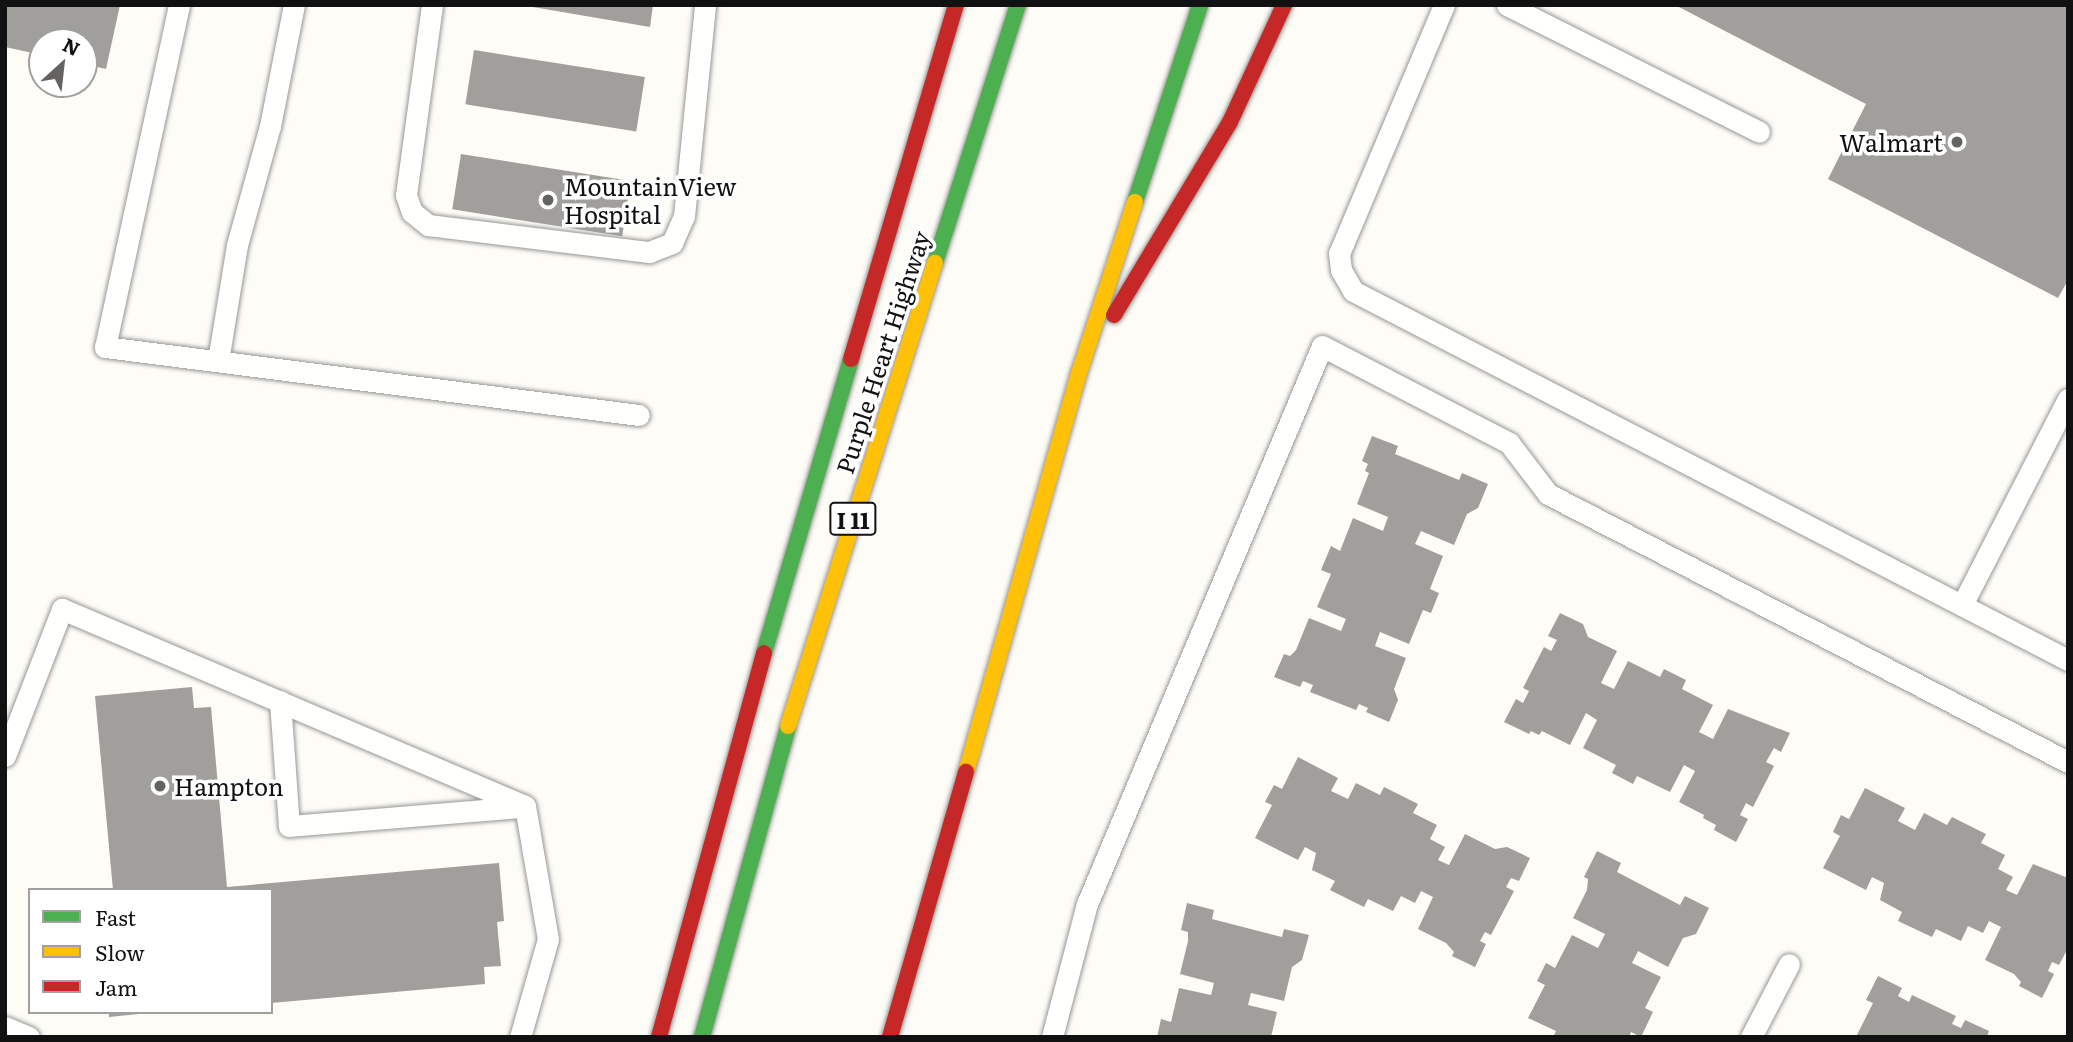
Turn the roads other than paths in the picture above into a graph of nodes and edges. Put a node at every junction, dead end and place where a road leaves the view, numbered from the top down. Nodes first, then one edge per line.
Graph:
1 (178, 5) edge
2 (294, 5) edge
3 (432, 5) edge
4 (705, 5) edge
5 (956, 5) edge
6 (1018, 5) edge
7 (1200, 5) edge
8 (1284, 5) edge
9 (1444, 5) edge
10 (1507, 5) edge
11 (1759, 132) dead end
12 (218, 361) junction
13 (1079, 373) junction
14 (2068, 399) edge
15 (639, 415) dead end
16 (1962, 606) junction
17 (2068, 660) edge
18 (280, 701) junction
19 (5, 756) edge
20 (2068, 762) edge
21 (524, 806) junction
22 (1789, 964) dead end
23 (5, 1027) edge
24 (29, 1037) edge
25 (520, 1037) edge
26 (659, 1037) edge
27 (702, 1037) edge
28 (890, 1037) edge
29 (1052, 1037) edge
30 (1751, 1037) edge

1 - 12 lane
2 - 12 lane
3 - 4 lane
5 - 26 highway
6 - 27 highway, Purple Heart Highway / I 11
7 - 13 highway
8 - 13 highway
9 - 16 lane
10 - 11 lane
12 - 15 lane
13 - 28 highway
14 - 16 lane
16 - 17 lane
18 - 19 lane
18 - 21 lane
18 - 21 lane
20 - 29 lane
21 - 25 lane
22 - 30 lane
23 - 24 lane

